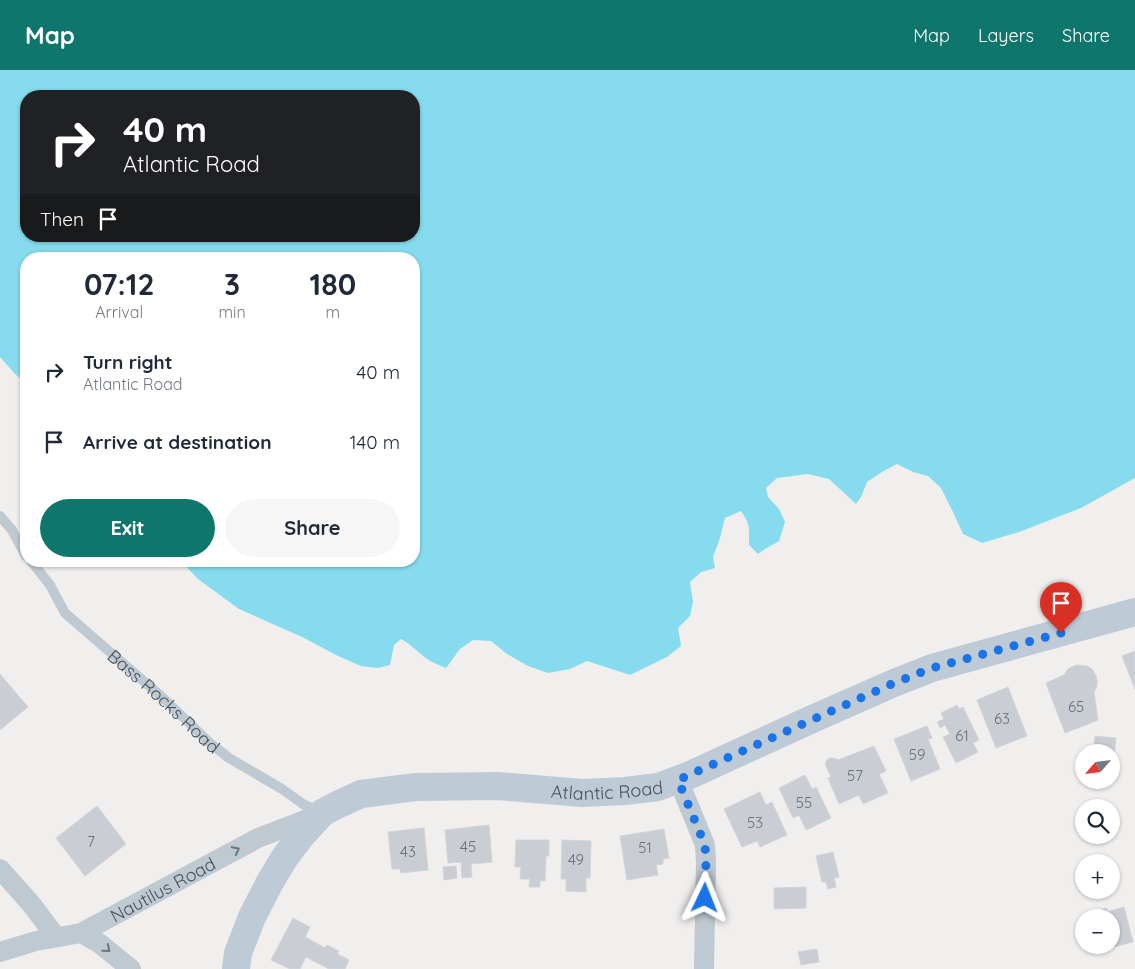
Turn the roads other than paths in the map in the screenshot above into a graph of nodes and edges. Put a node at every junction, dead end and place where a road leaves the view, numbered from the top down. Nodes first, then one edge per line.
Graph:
1 (0, 516) edge
2 (20, 545) edge
3 (36, 567) edge
4 (1135, 612) edge
5 (678, 780) junction
6 (322, 813) junction
7 (0, 869) edge
8 (81, 933) junction
9 (56, 937) junction
10 (0, 952) edge
11 (131, 969) edge
12 (236, 969) edge
13 (704, 969) edge

1 - 2 lane
3 - 6 lane, Bass Rocks Road
4 - 5 main road, Atlantic Road
5 - 6 main road, Atlantic Road
5 - 13 street
8 -> 6 street, Nautilus Road
6 - 12 main road, Atlantic Road
7 - 9 street
8 - 9 street, Nautilus Road
8 -> 11 street
9 - 10 street, Nautilus Road

